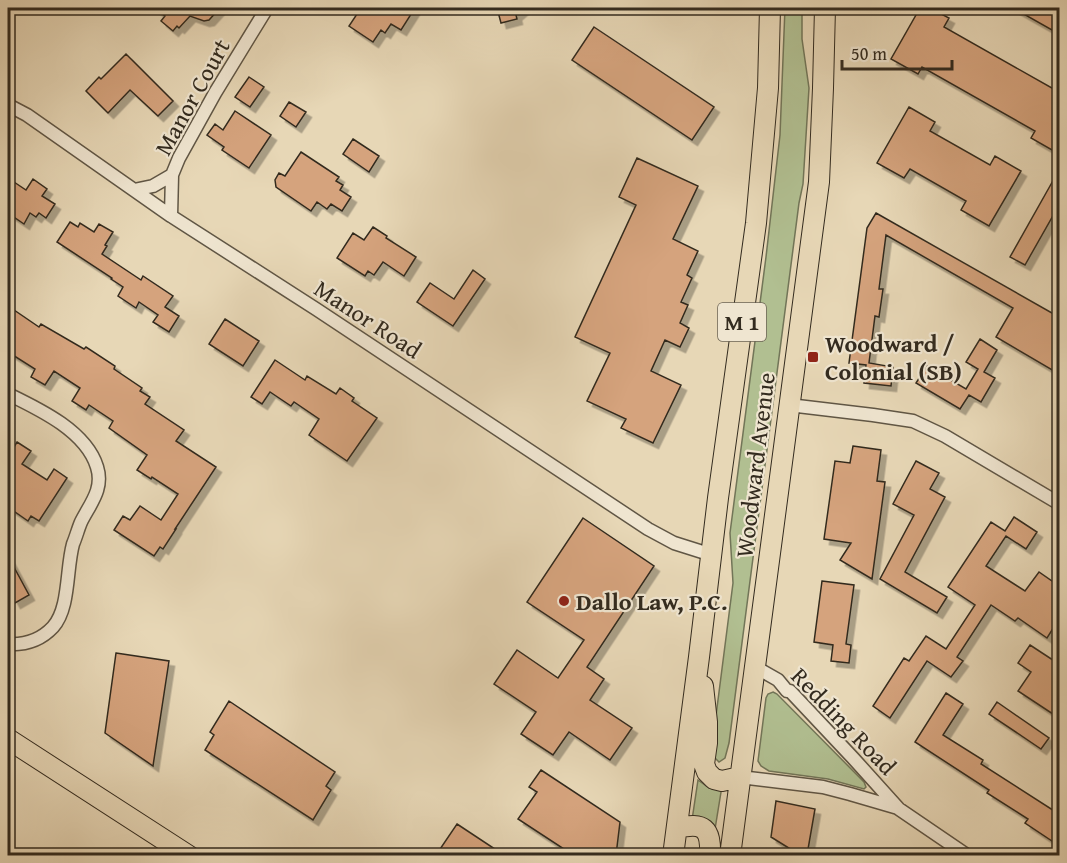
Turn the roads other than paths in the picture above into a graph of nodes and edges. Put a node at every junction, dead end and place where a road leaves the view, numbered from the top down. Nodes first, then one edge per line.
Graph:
1 (267, 8) edge
2 (770, 8) edge
3 (825, 8) edge
4 (8, 105) edge
5 (172, 176) junction
6 (134, 190) junction
7 (171, 216) junction
8 (8, 394) edge
9 (789, 405) junction
10 (1059, 504) edge
11 (712, 555) junction
12 (8, 644) edge
13 (699, 657) junction
14 (755, 667) junction
15 (8, 739) edge
16 (741, 777) junction
17 (899, 809) junction
18 (677, 828) junction
19 (189, 855) edge
20 (673, 855) edge
21 (710, 855) edge
22 (730, 855) edge
23 (968, 855) edge

1 - 5 street, Manor Court
2 - 11 main road, Woodward Avenue / M 1
3 - 9 main road, Woodward Avenue / M 1
4 - 6 street, Manor Road
5 - 6 street, Manor Court
5 - 7 street, Manor Court
6 - 7 street, Manor Road
7 - 11 street, Manor Road
8 - 12 street
9 - 10 street
9 - 14 main road, Woodward Avenue / M 1
11 - 13 main road, M 1
13 - 16 main road
13 - 18 main road, M 1
14 - 16 main road, Woodward Avenue / M 1
14 - 17 street, Redding Road
15 - 19 main road
16 - 17 street, Redding Road
16 - 22 main road, Woodward Avenue / M 1
17 - 23 street, Redding Road
18 - 20 main road, M 1
18 - 21 main road

